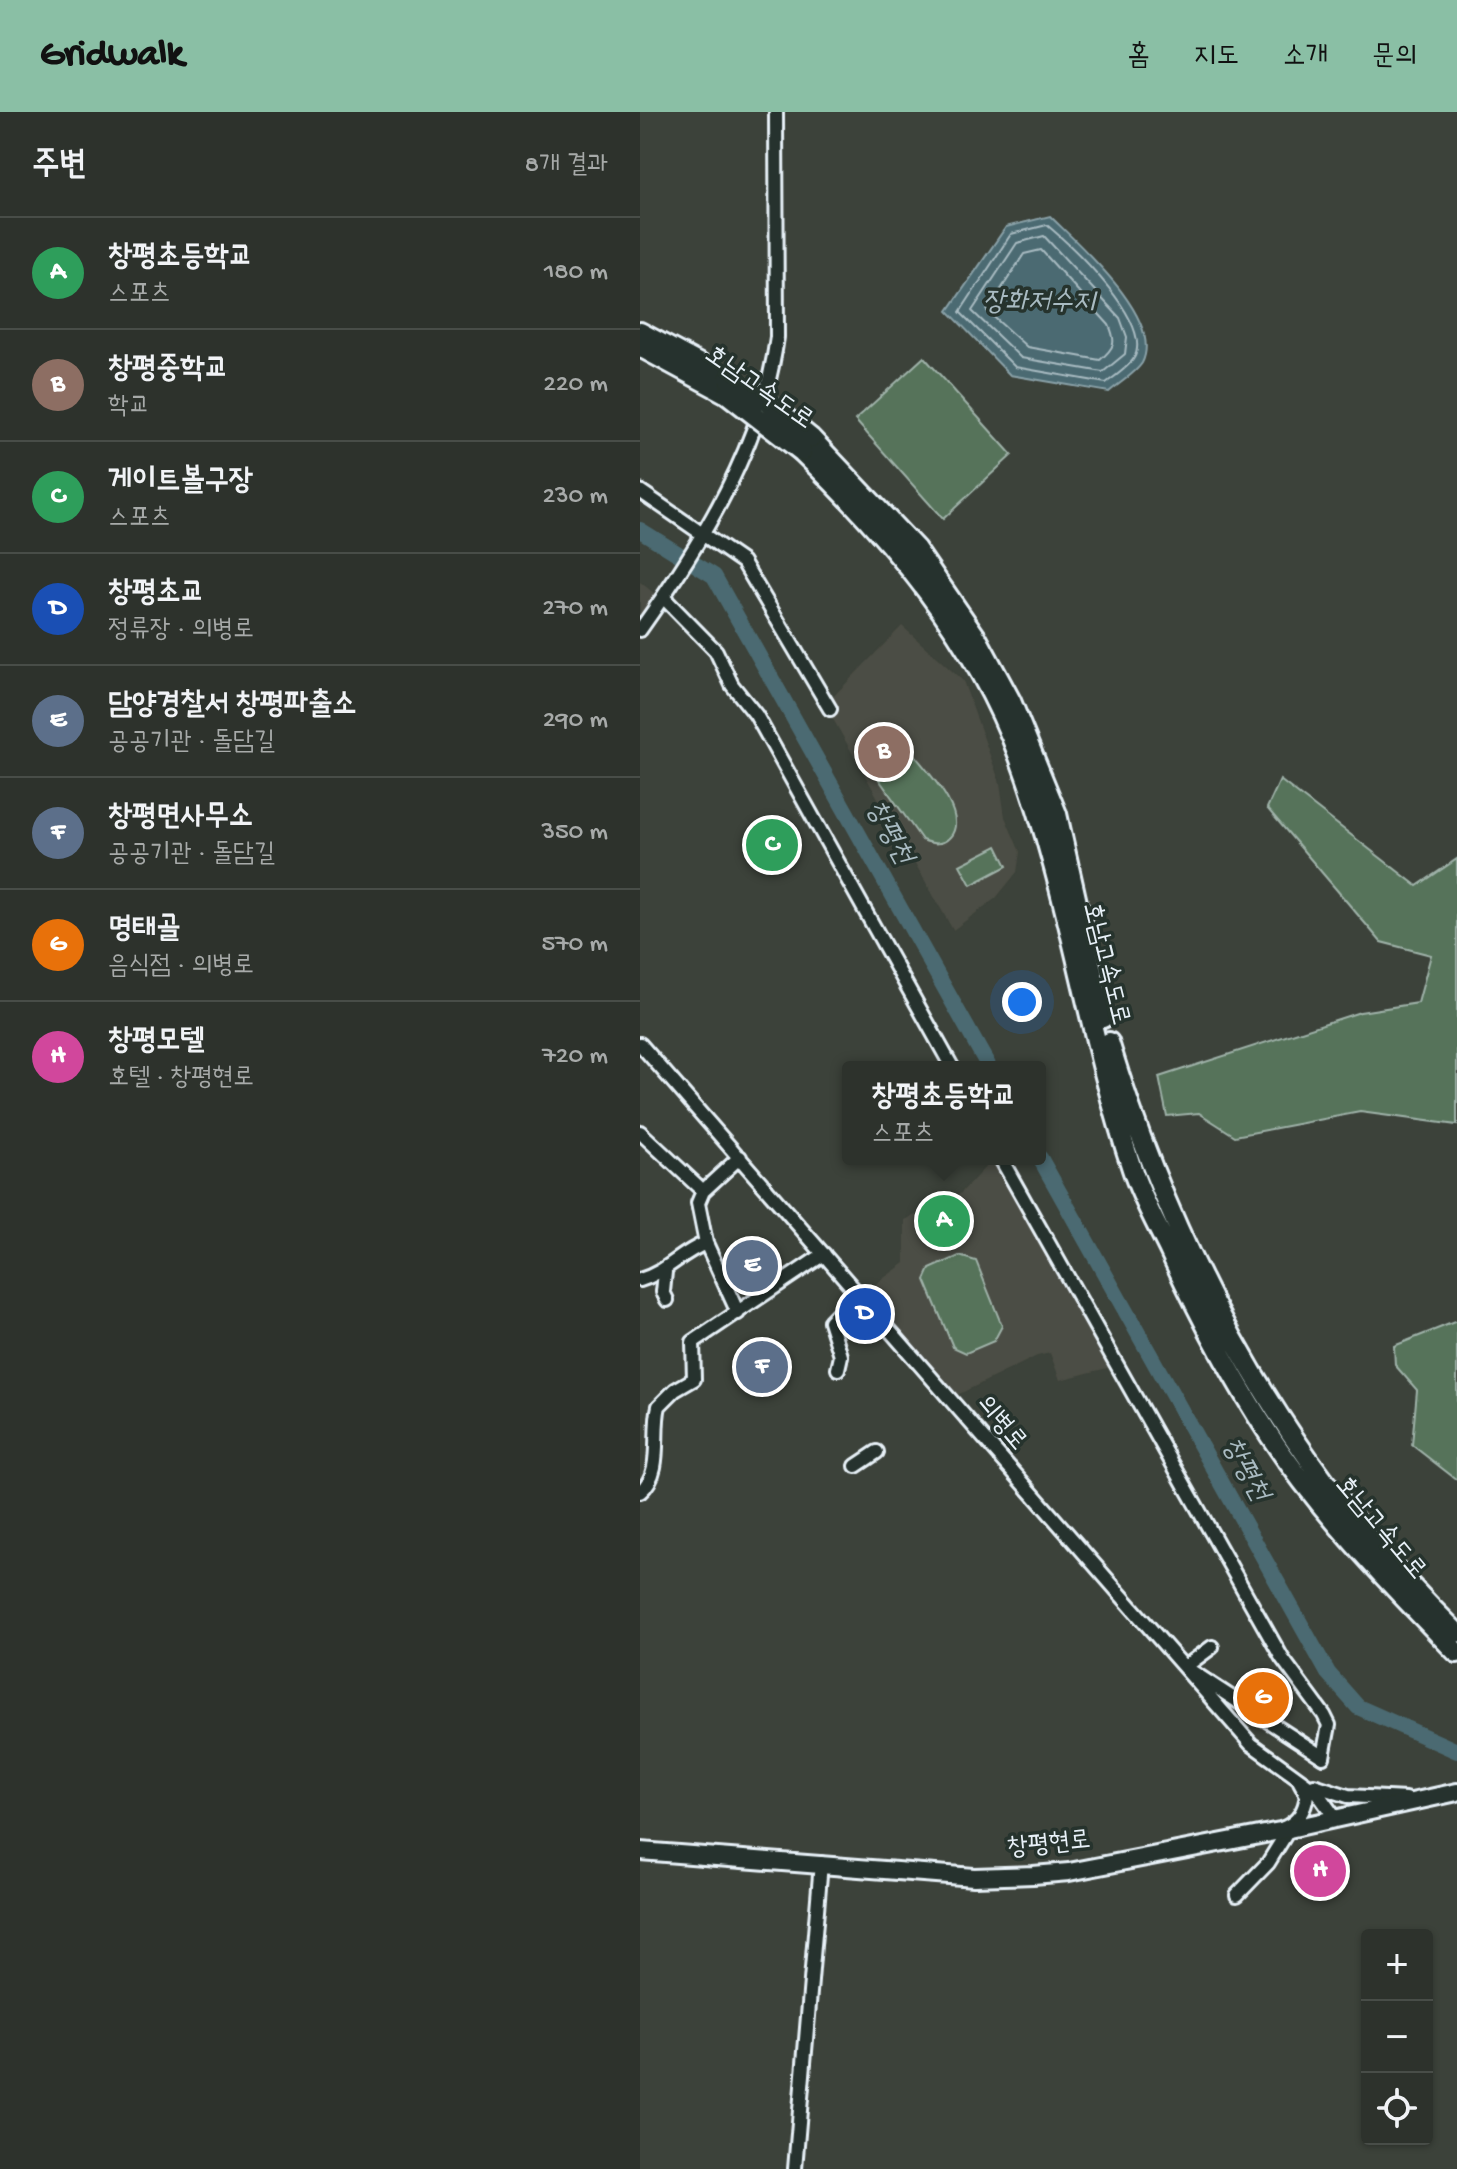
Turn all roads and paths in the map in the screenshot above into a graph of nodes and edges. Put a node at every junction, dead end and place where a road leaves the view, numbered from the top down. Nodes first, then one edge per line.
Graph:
1 (776, 112) edge
2 (640, 332) edge
3 (640, 347) edge
4 (727, 386) junction
5 (757, 416) junction
6 (807, 445) junction
7 (640, 491) edge
8 (704, 533) junction
9 (664, 594) junction
10 (640, 630) edge
11 (830, 709) dead end
12 (640, 1044) edge
13 (949, 1061) edge
14 (640, 1132) edge
15 (740, 1157) junction
16 (1004, 1165) edge
17 (703, 1191) junction
18 (706, 1243) junction
19 (824, 1254) junction
20 (665, 1272) junction
21 (640, 1280) edge
22 (857, 1293) junction
23 (667, 1300) dead end
24 (738, 1313) junction
25 (838, 1369) dead end
26 (877, 1452) dead end
27 (856, 1466) dead end
28 (640, 1492) edge
29 (1457, 1633) edge
30 (1212, 1647) dead end
31 (1457, 1653) edge
32 (1185, 1667) junction
33 (1290, 1774) junction
34 (1457, 1792) edge
35 (1426, 1798) junction
36 (1336, 1819) junction
37 (1281, 1831) junction
38 (640, 1851) edge
39 (821, 1863) junction
40 (1237, 1895) dead end
41 (795, 2169) edge

1 - 5 street
2 - 4 highway, 호남고속도로
3 - 4 highway, 호남고속도로
4 - 5 highway, 호남고속도로, bridge
4 - 6 highway, 호남고속도로, bridge
5 - 6 highway, 호남고속도로, bridge
5 - 8 street
6 - 29 highway, 호남고속도로
6 - 31 highway, 호남고속도로
7 - 8 street
8 - 9 street
8 - 11 street
9 - 10 street
9 - 13 street
12 - 15 street, 의병로
14 - 17 street
15 - 17 street
15 - 19 street, 의병로
16 - 32 street
17 - 18 street
18 - 20 street
18 - 24 street
19 - 22 street, 의병로
19 - 24 street
20 - 21 street
20 - 23 street
22 - 25 street
22 - 32 street, 의병로
24 - 28 street
26 - 27 street
30 - 32 street
32 - 33 street, 의병로
33 - 35 street
33 - 36 street, 의병로
33 - 37 street
34 - 35 main road, 창평현로
35 - 36 main road, 창평현로
36 - 37 main road, 창평현로
37 - 39 main road, 창평현로
37 - 40 street
38 - 39 main road, 창평현로
39 - 41 street

